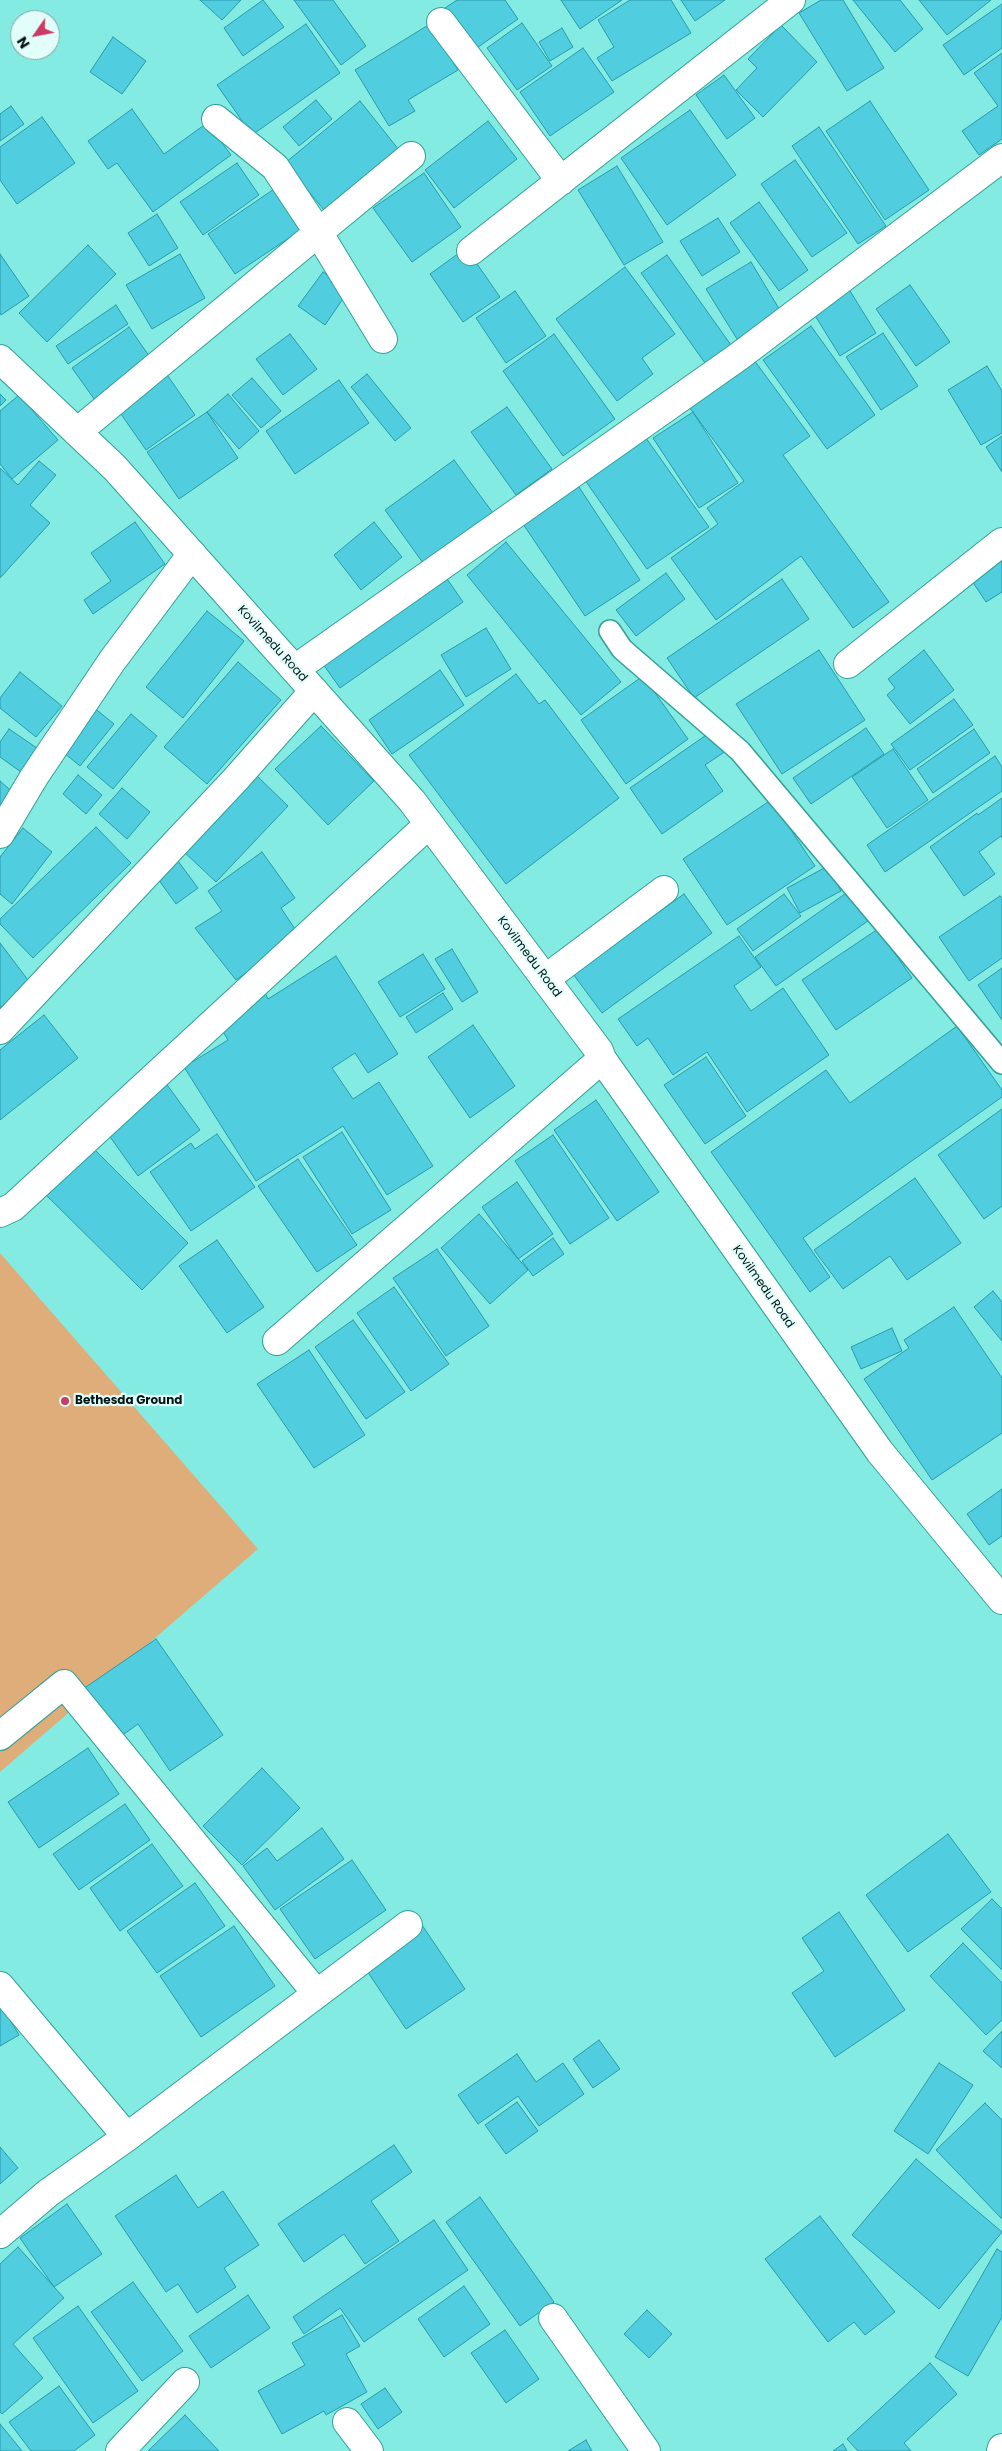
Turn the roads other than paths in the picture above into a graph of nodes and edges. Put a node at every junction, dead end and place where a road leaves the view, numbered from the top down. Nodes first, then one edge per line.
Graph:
1 (791, 0) edge
2 (441, 22) dead end
3 (216, 119) dead end
4 (411, 156) dead end
5 (1002, 158) edge
6 (560, 181) junction
7 (318, 232) junction
8 (471, 251) dead end
9 (383, 339) dead end
10 (0, 359) edge
11 (77, 432) junction
12 (1002, 542) edge
13 (192, 554) junction
14 (610, 631) dead end
15 (848, 664) dead end
16 (294, 669) junction
17 (314, 691) junction
18 (429, 824) junction
19 (0, 834) edge
20 (664, 890) dead end
21 (545, 979) junction
22 (0, 1030) edge
23 (602, 1059) junction
24 (1002, 1063) edge
25 (0, 1213) edge
26 (277, 1341) dead end
27 (1002, 1600) edge
28 (0, 1736) edge
29 (408, 1925) dead end
30 (0, 1986) edge
31 (317, 1994) junction
32 (127, 2137) junction
33 (0, 2234) edge
34 (553, 2318) dead end
35 (186, 2382) dead end
36 (347, 2422) dead end
37 (123, 2450) edge
38 (369, 2451) edge
39 (646, 2451) edge

1 - 6 street
2 - 6 street
3 - 7 street
4 - 7 street
5 - 16 street
6 - 8 street
7 - 9 street
7 - 11 street
10 - 11 street, Kovilmedu Road
11 - 13 street, Kovilmedu Road
12 - 15 street
13 - 16 street, Kovilmedu Road
13 - 19 street
14 - 24 lane
16 - 17 street, Kovilmedu Road
17 - 18 street, Kovilmedu Road
17 - 22 street
18 - 21 street, Kovilmedu Road
18 - 25 street
20 - 21 street
21 - 23 street, Kovilmedu Road
23 - 26 street
23 - 27 street, Kovilmedu Road
28 - 31 street
29 - 31 street
30 - 32 street
31 - 32 street
32 - 33 street
34 - 39 street
35 - 37 street
36 - 38 street

